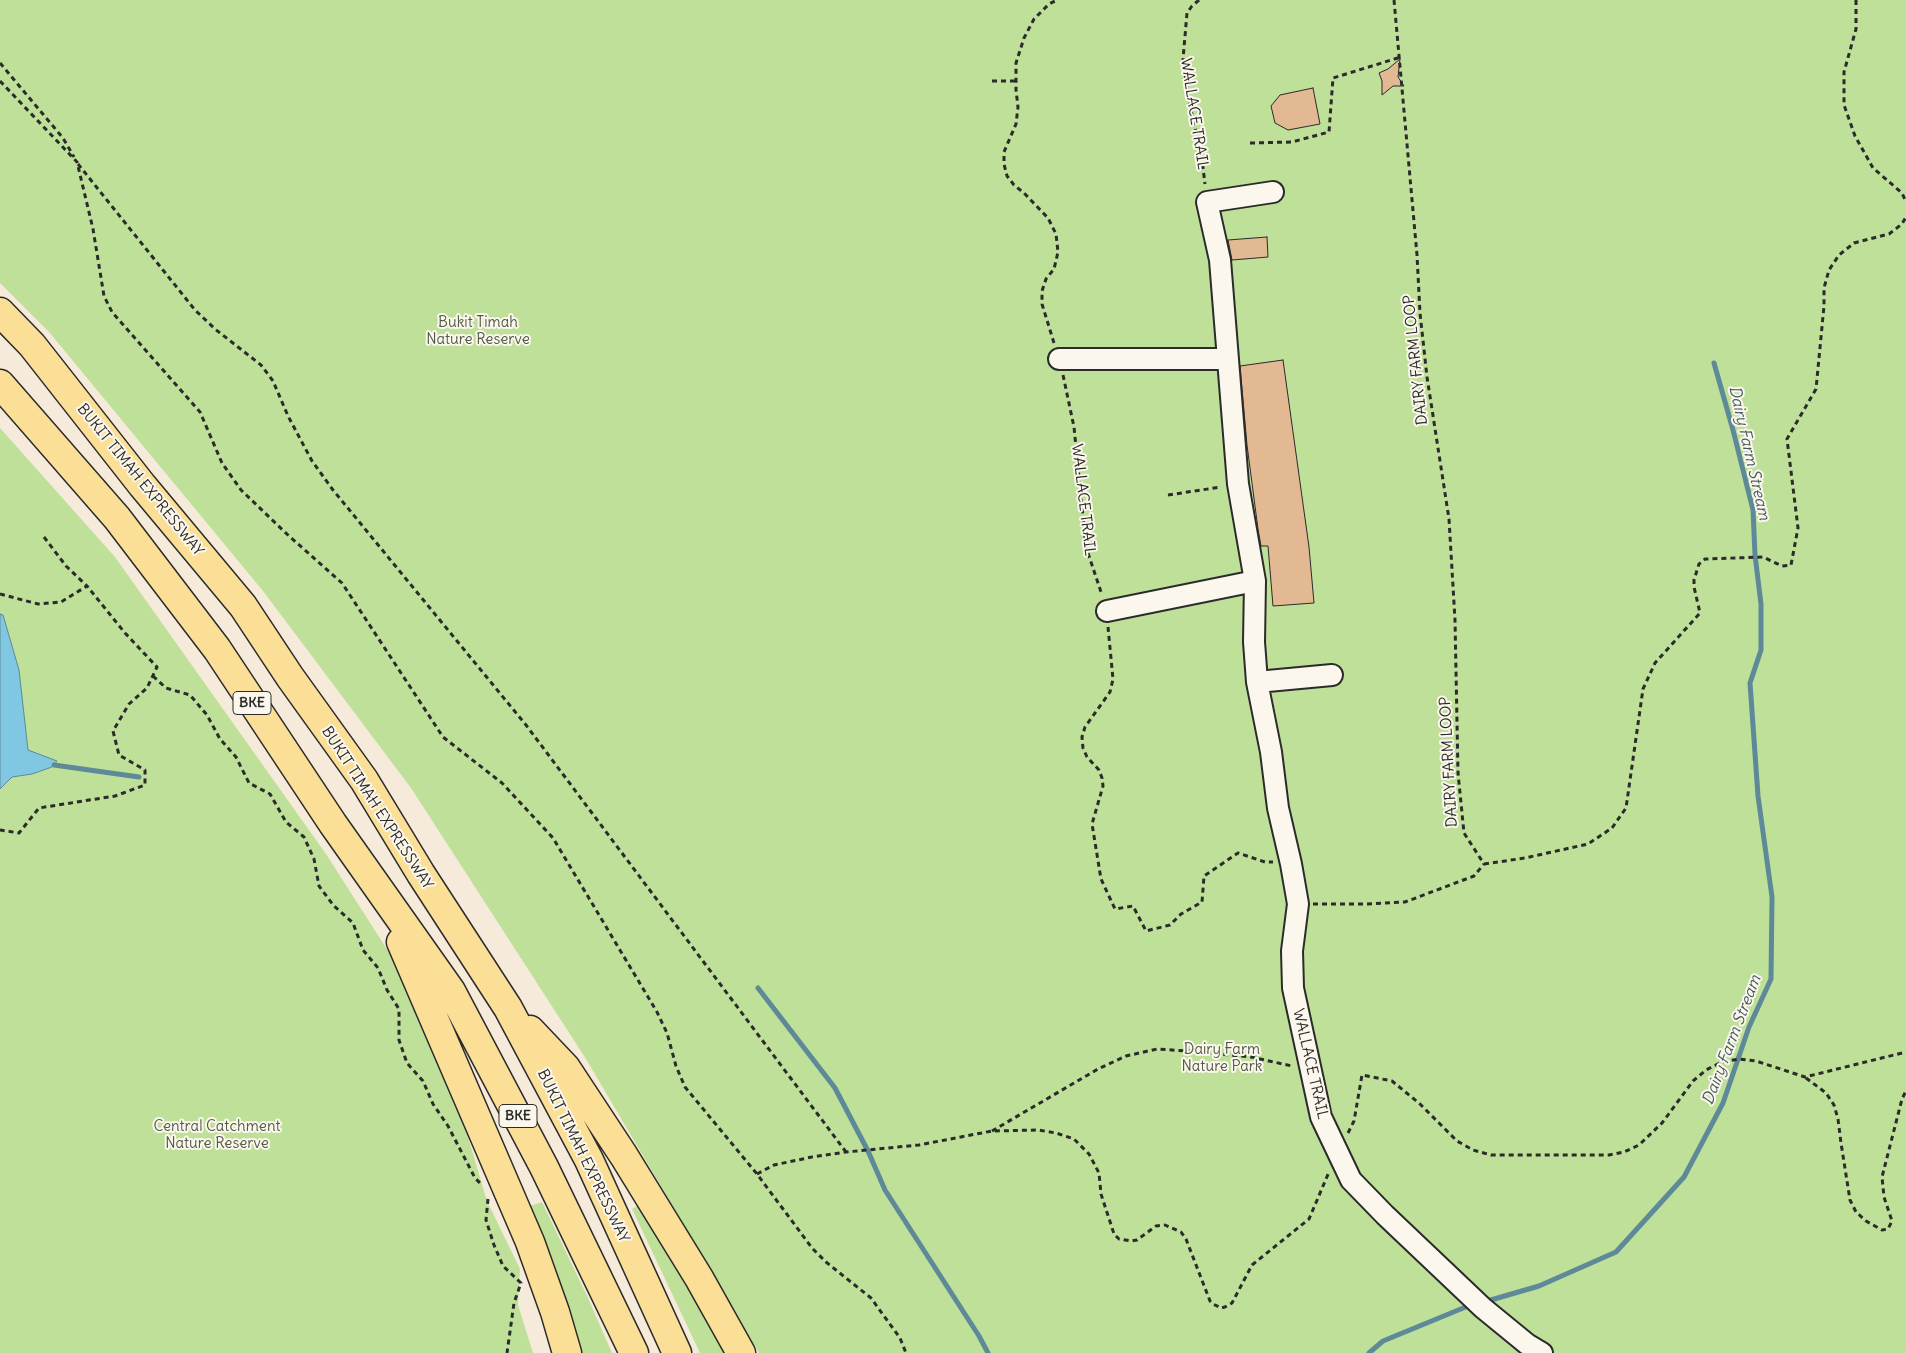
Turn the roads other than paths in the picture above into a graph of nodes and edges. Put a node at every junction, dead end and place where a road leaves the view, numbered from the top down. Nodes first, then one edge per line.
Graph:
1 (1273, 192) dead end
2 (0, 312) edge
3 (1227, 359) junction
4 (1059, 360) road end
5 (0, 384) edge
6 (1255, 581) junction
7 (1107, 611) road end
8 (1332, 675) dead end
9 (1257, 682) junction
10 (380, 892) junction
11 (508, 1008) junction
12 (567, 1353) edge
13 (634, 1353) edge
14 (677, 1353) edge
15 (741, 1353) edge
16 (1542, 1353) edge

1 - 3 lane, WALLACE TRAIL
2 - 11 highway, BUKIT TIMAH EXPRESSWAY / BKE
3 - 4 lane
3 - 6 lane, WALLACE TRAIL
5 - 10 highway, BKE
6 - 7 lane
6 - 9 lane, WALLACE TRAIL
8 - 9 lane
9 - 16 lane, WALLACE TRAIL
10 - 12 highway
10 - 13 highway, BKE
11 - 14 highway, BUKIT TIMAH EXPRESSWAY / BKE
11 - 15 highway

